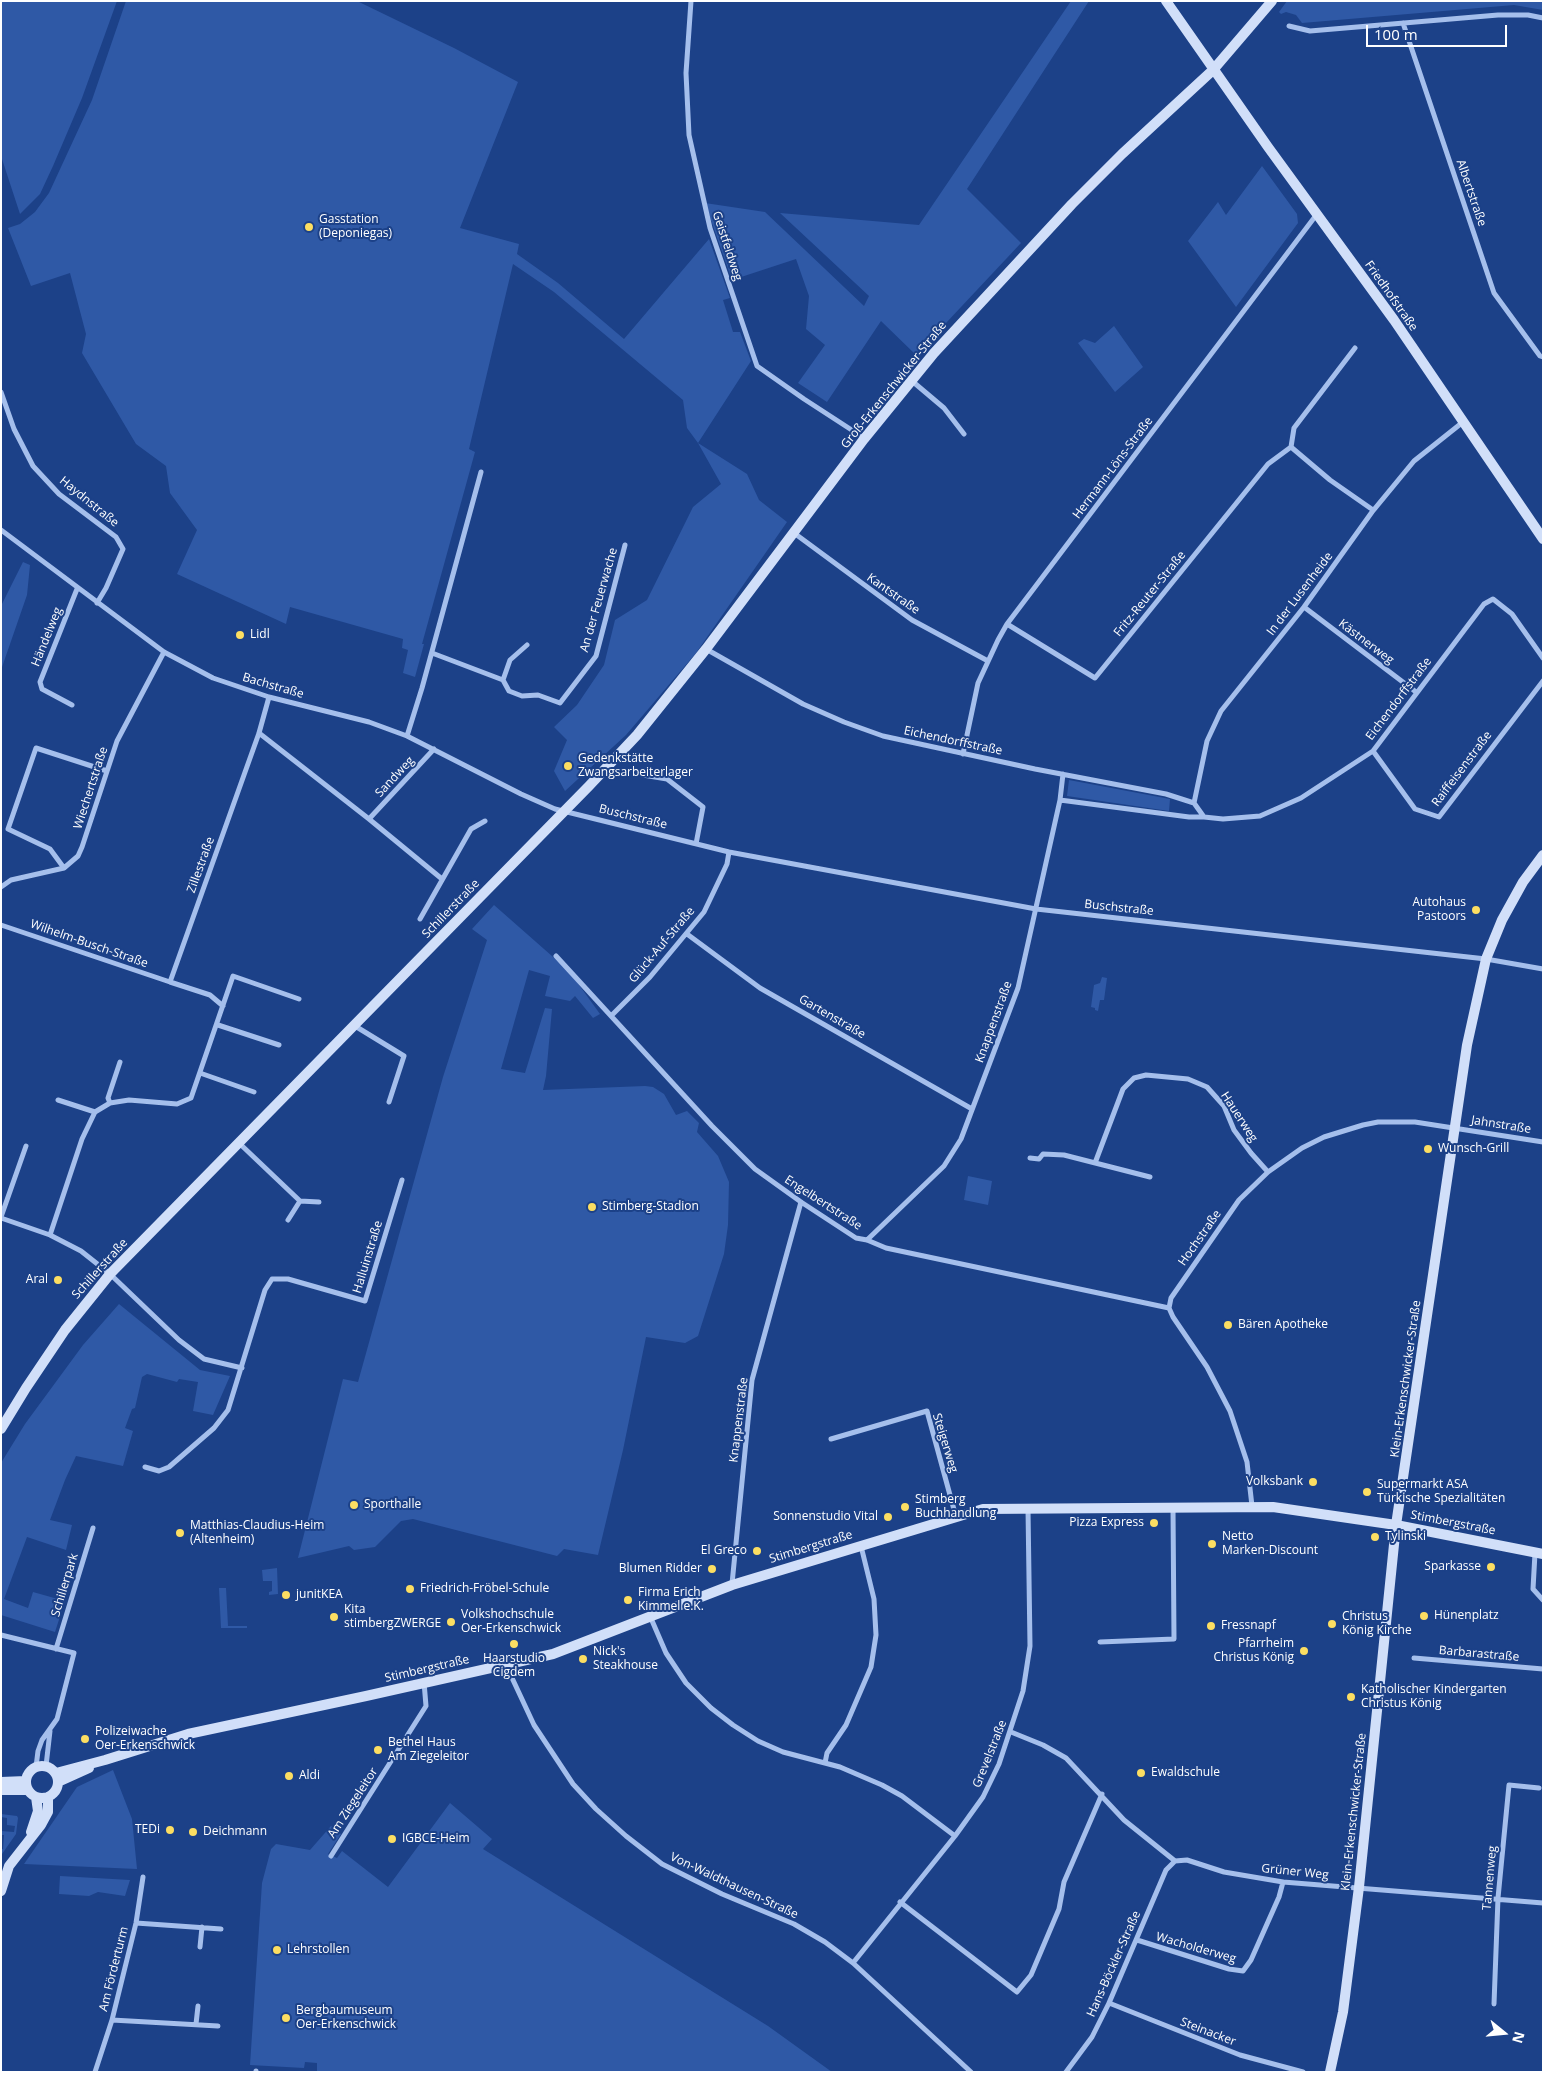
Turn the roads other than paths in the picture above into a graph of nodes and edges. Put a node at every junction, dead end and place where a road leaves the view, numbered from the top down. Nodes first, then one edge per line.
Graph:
1 (691, 1) edge
2 (1166, 1) edge
3 (1272, 1) edge
4 (1543, 18) edge
5 (1404, 23) junction
6 (1289, 26) dead end
7 (1214, 70) junction
8 (1318, 214) junction
9 (1355, 348) dead end
10 (1543, 357) edge
11 (911, 380) junction
12 (1, 392) edge
13 (1463, 422) junction
14 (964, 434) dead end
15 (864, 438) junction
16 (1291, 447) junction
17 (481, 472) dead end
18 (1373, 510) junction
19 (1, 530) edge
20 (793, 532) junction
21 (1543, 539) edge
22 (626, 545) dead end
23 (77, 589) junction
24 (97, 603) junction
25 (1304, 607) junction
26 (1007, 624) junction
27 (527, 645) dead end
28 (706, 649) junction
29 (164, 652) junction
30 (432, 653) junction
31 (1543, 658) edge
32 (988, 662) junction
33 (503, 680) junction
34 (1543, 681) edge
35 (1416, 692) junction
36 (269, 697) junction
37 (72, 705) dead end
38 (259, 733) junction
39 (407, 736) junction
40 (434, 749) junction
41 (1373, 751) junction
42 (962, 754) junction
43 (106, 771) junction
44 (1063, 774) junction
45 (643, 775) dead end
46 (1060, 800) junction
47 (1194, 803) junction
48 (565, 810) junction
49 (1204, 817) junction
50 (369, 819) junction
51 (485, 821) dead end
52 (696, 844) junction
53 (729, 852) junction
54 (1543, 855) edge
55 (64, 868) junction
56 (442, 879) junction
57 (1, 887) edge
58 (1036, 909) junction
59 (420, 919) dead end
60 (1, 925) edge
61 (687, 934) junction
62 (556, 956) dead end
63 (1486, 959) junction
64 (1543, 969) edge
65 (170, 982) junction
66 (299, 999) dead end
67 (223, 1006) junction
68 (611, 1016) junction
69 (218, 1025) junction
70 (354, 1026) junction
71 (279, 1045) dead end
72 (120, 1062) dead end
73 (200, 1073) junction
74 (254, 1092) dead end
75 (58, 1100) dead end
76 (389, 1102) dead end
77 (110, 1103) junction
78 (972, 1109) junction
79 (95, 1112) junction
80 (1455, 1128) junction
81 (1543, 1142) edge
82 (239, 1143) junction
83 (26, 1146) dead end
84 (1030, 1158) dead end
85 (1096, 1163) junction
86 (1268, 1172) junction
87 (1150, 1177) dead end
88 (402, 1180) dead end
89 (300, 1201) junction
90 (319, 1202) dead end
91 (801, 1202) junction
92 (1, 1218) edge
93 (288, 1220) dead end
94 (50, 1235) junction
95 (867, 1240) junction
96 (110, 1274) junction
97 (1169, 1308) junction
98 (242, 1368) junction
99 (1, 1429) edge
100 (830, 1440) dead end
101 (145, 1467) dead end
102 (1252, 1506) junction
103 (1173, 1507) junction
104 (1028, 1509) junction
105 (956, 1517) junction
106 (1396, 1525) junction
107 (94, 1528) dead end
108 (860, 1545) junction
109 (1541, 1552) edge
110 (732, 1585) junction
111 (1543, 1600) edge
112 (650, 1616) junction
113 (1, 1635) edge
114 (1100, 1642) dead end
115 (56, 1649) junction
116 (1414, 1658) dead end
117 (506, 1665) junction
118 (1543, 1669) edge
119 (424, 1682) junction
120 (50, 1730) junction
121 (1010, 1732) junction
122 (826, 1763) junction
123 (41, 1766) junction
124 (57, 1777) junction
125 (1, 1782) edge
126 (27, 1786) junction
127 (1539, 1788) dead end
128 (1, 1790) edge
129 (1102, 1794) junction
130 (36, 1797) junction
131 (48, 1797) junction
132 (955, 1836) junction
133 (26, 1843) junction
134 (331, 1856) dead end
135 (1175, 1861) junction
136 (142, 1877) dead end
137 (1282, 1882) junction
138 (1359, 1888) junction
139 (1, 1891) edge
140 (1498, 1898) junction
141 (900, 1902) junction
142 (1543, 1903) edge
143 (136, 1923) junction
144 (202, 1927) junction
145 (221, 1929) dead end
146 (1137, 1940) junction
147 (200, 1947) dead end
148 (852, 1963) junction
149 (1109, 2004) junction
150 (1494, 2004) dead end
151 (198, 2006) dead end
152 (112, 2020) junction
153 (196, 2024) junction
154 (218, 2026) dead end
155 (95, 2072) edge
156 (971, 2072) edge
157 (1066, 2072) edge
158 (1303, 2072) edge
159 (1330, 2072) edge

1 - 15 street, Geistfeldweg
2 - 7 street, Friedhofstraße
3 - 7 street, Groß-Erkenschwicker-Straße
4 - 5 street
5 - 6 street
5 - 10 street, Albertstraße
7 - 8 street, Friedhofstraße
7 - 11 street, Groß-Erkenschwicker-Straße
8 - 13 street, Friedhofstraße
8 - 26 street, Hermann-Löns-Straße
9 - 16 street
11 - 14 street
11 - 15 street, Groß-Erkenschwicker-Straße
12 - 24 street, Haydnstraße
13 - 18 street, In der Lusenheide
13 - 21 street, Friedhofstraße
15 - 20 street, Groß-Erkenschwicker-Straße
16 - 18 street
16 - 26 street, Fritz-Reuter-Straße
17 - 30 street
18 - 25 street, In der Lusenheide
19 - 23 street, Bachstraße
20 - 28 street, Groß-Erkenschwicker-Straße
20 - 32 street, Kantstraße
22 - 33 street, An der Feuerwache
23 - 24 street, Bachstraße
23 - 37 street, Händelweg
24 - 29 street, Bachstraße
25 - 35 street, Kästnerweg
25 - 47 street, In der Lusenheide
26 - 32 street, Hermann-Löns-Straße
27 - 33 street
28 - 42 street, Eichendorffstraße
28 - 48 street, Groß-Erkenschwicker-Straße
29 - 36 street, Bachstraße
29 - 43 street, Wiechertstraße
30 - 33 street, An der Feuerwache
30 - 39 street
31 - 35 street, Eichendorffstraße
32 - 42 street, Hermann-Löns-Straße
34 - 41 street, Raiffeisenstraße
35 - 41 street, Eichendorffstraße
36 - 38 street, Zillestraße
36 - 39 street, Bachstraße
38 - 50 street
38 - 65 street, Zillestraße
39 - 40 street, Bachstraße
40 - 48 street, Bachstraße
40 - 50 street, Sandweg
41 - 49 street, Eichendorffstraße
42 - 44 street, Eichendorffstraße
43 - 55 street, Wiechertstraße
43 - 55 street
44 - 46 street, Knappenstraße
44 - 47 street, Eichendorffstraße
45 - 52 street
46 - 49 street, Eichendorffstraße
46 - 58 street, Knappenstraße
47 - 49 street
48 - 52 street, Buschstraße
48 - 70 street, Schillerstraße
50 - 56 street
51 - 56 street, Schillerstraße
52 - 53 street, Buschstraße
53 - 58 street, Buschstraße
53 - 61 street, Glück-Auf-Straße
54 - 63 street, Klein-Erkenschwicker-Straße
55 - 57 street
56 - 59 street, Schillerstraße
58 - 63 street, Buschstraße
58 - 78 street, Knappenstraße
60 - 65 street, Wilhelm-Busch-Straße
61 - 68 street, Glück-Auf-Straße
61 - 78 street, Gartenstraße
62 - 68 street, Engelbertstraße
63 - 64 street, Buschstraße
63 - 80 street, Klein-Erkenschwicker-Straße
65 - 67 street
66 - 67 street
67 - 69 street
68 - 91 street, Engelbertstraße
69 - 71 street
69 - 73 street
70 - 76 street
70 - 82 street, Schillerstraße
72 - 77 street
73 - 74 street
73 - 77 street
75 - 79 street
77 - 79 street
78 - 95 street, Knappenstraße
79 - 94 street
80 - 81 street, Jahnstraße
80 - 86 street, Hochstraße
80 - 106 street, Klein-Erkenschwicker-Straße
82 - 89 street
82 - 96 street, Schillerstraße
83 - 92 street
84 - 85 street
85 - 86 street, Hauerweg
85 - 87 street
86 - 97 street, Hochstraße
88 - 98 street, Halluinstraße
89 - 90 street
89 - 93 street
91 - 95 street, Engelbertstraße
91 - 110 street, Knappenstraße
92 - 94 street
94 - 96 street
95 - 97 street, Engelbertstraße
96 - 98 street
96 - 99 street, Schillerstraße
97 - 102 street
98 - 101 street, Halluinstraße
100 - 105 street, Steigerweg
102 - 103 street, Stimbergstraße
102 - 106 street, Stimbergstraße
103 - 104 street, Stimbergstraße
103 - 114 street
104 - 105 street, Stimbergstraße
104 - 121 street, Grevelstraße
105 - 108 street, Stimbergstraße
106 - 109 street, Stimbergstraße
106 - 138 street, Klein-Erkenschwicker-Straße
107 - 115 street, Schillerpark
108 - 110 street, Stimbergstraße
108 - 122 street
109 - 111 street
110 - 112 street, Stimbergstraße
112 - 117 street, Stimbergstraße
112 - 122 street
113 - 115 street
115 - 120 street
116 - 118 street, Barbarastraße
117 - 119 street, Stimbergstraße
117 - 148 street, Von-Waldthausen-Straße
119 - 124 street, Stimbergstraße
119 - 134 street, Am Ziegeleitor
120 - 123 street
120 - 123 street
121 - 129 street
121 - 132 street, Grevelstraße
122 - 132 street
123 - 124 street
123 - 126 street
124 - 131 street
125 - 126 street
126 - 128 street
126 - 130 street
127 - 140 street, Tannenweg
129 - 135 street
129 - 141 street
130 - 131 street
130 - 133 street
131 - 133 street
132 - 141 street, Grevelstraße
133 - 139 street
135 - 137 street, Grüner Weg
135 - 146 street, Hans-Böckler-Straße
136 - 143 street, Am Förderturm
137 - 138 street, Grüner Weg
137 - 146 street, Wacholderweg
138 - 140 street, Grüner Weg
138 - 159 street, Klein-Erkenschwicker-Straße
140 - 142 street, Grüner Weg
140 - 150 street, Tannenweg
141 - 148 street, Grevelstraße
143 - 144 street, Am Förderturm
143 - 152 street, Am Förderturm
144 - 145 street, Am Förderturm
144 - 147 street
146 - 149 street, Hans-Böckler-Straße
148 - 156 street, Von-Waldthausen-Straße
149 - 157 street, Hans-Böckler-Straße
149 - 158 street, Steinacker
151 - 153 street
152 - 153 street, Am Förderturm
152 - 155 street, Am Förderturm
153 - 154 street, Am Förderturm

